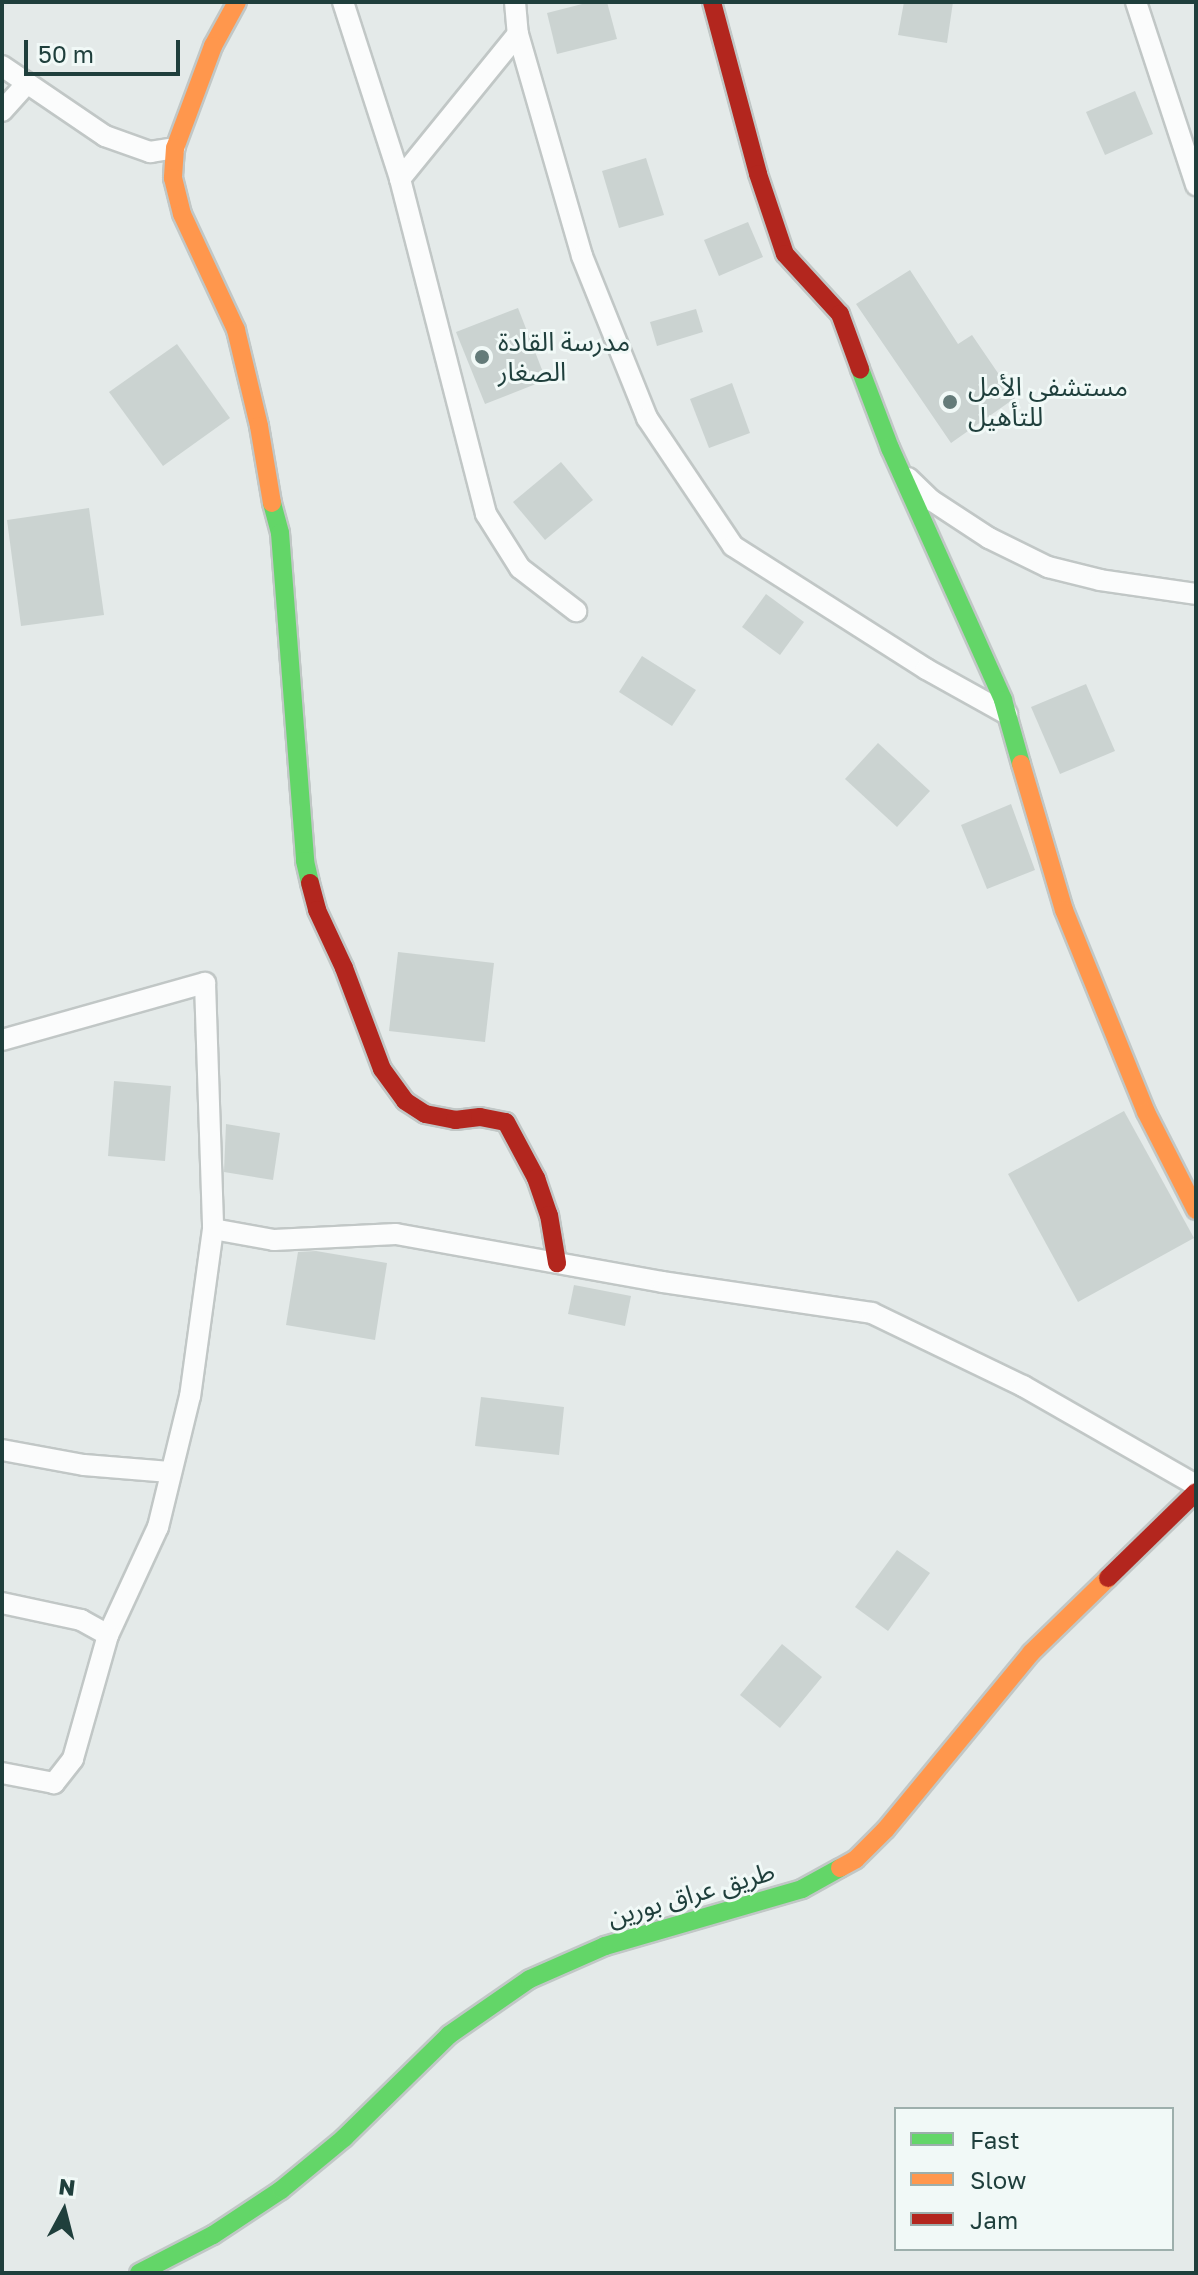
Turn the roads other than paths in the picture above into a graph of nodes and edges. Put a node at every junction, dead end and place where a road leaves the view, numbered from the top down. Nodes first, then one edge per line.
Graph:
1 (237, 2) edge
2 (343, 2) edge
3 (515, 2) edge
4 (712, 2) edge
5 (1136, 2) edge
6 (518, 34) junction
7 (2, 66) edge
8 (26, 84) junction
9 (2, 111) edge
10 (175, 148) junction
11 (400, 179) junction
12 (1196, 185) edge
13 (899, 469) junction
14 (1196, 594) edge
15 (576, 611) dead end
16 (1007, 714) junction
17 (2, 1040) edge
18 (1196, 1210) edge
19 (213, 1229) junction
20 (557, 1263) junction
21 (2, 1450) edge
22 (170, 1472) junction
23 (1196, 1485) edge
24 (1196, 1492) edge
25 (2, 1603) edge
26 (108, 1635) junction
27 (2, 1773) edge
28 (139, 2273) edge

1 - 10 street
2 - 11 street
3 - 6 street
4 - 13 street
5 - 12 street
6 - 11 street
6 - 16 street
7 - 8 street
8 - 9 street
8 - 10 street
10 - 20 street
11 - 15 street
13 - 14 street
13 - 16 street
16 - 18 street
17 - 19 street
19 - 20 street
19 - 22 street
20 - 23 street
21 - 22 street
22 - 26 street
24 - 28 street, طريق عراق بورين
25 - 26 street
26 - 27 street

